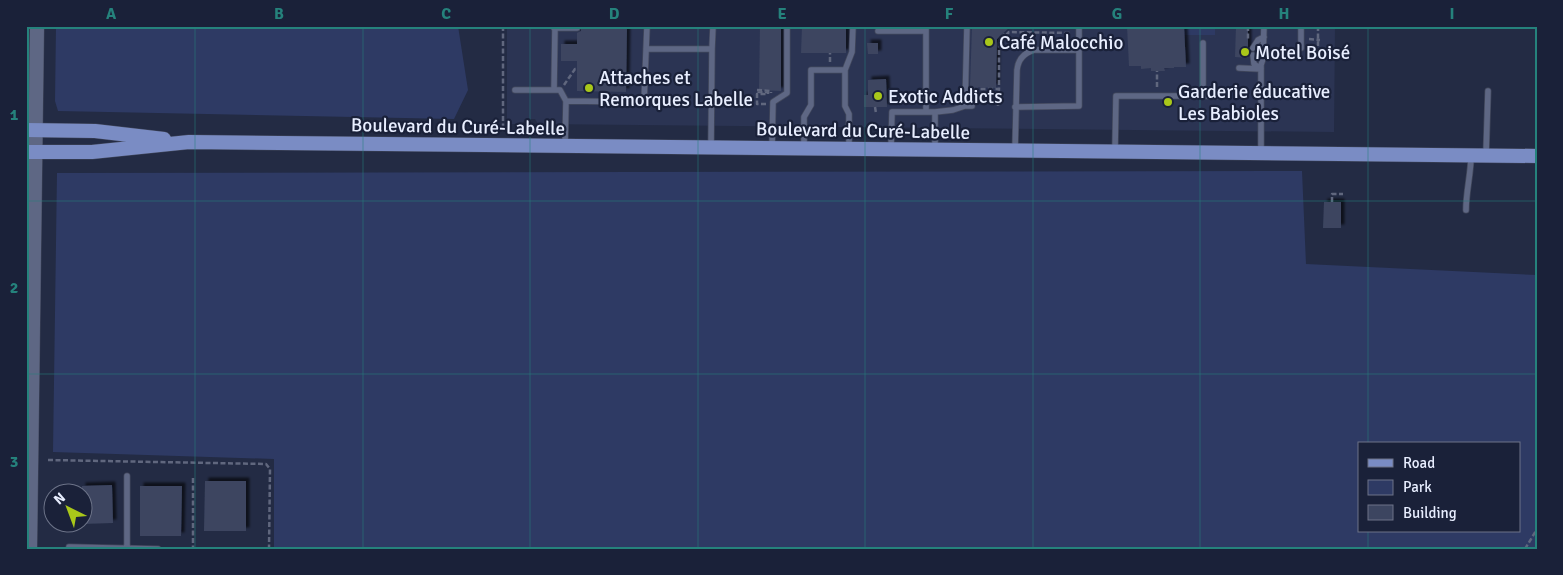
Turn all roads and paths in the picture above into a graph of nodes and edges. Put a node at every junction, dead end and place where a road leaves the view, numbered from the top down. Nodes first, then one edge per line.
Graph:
1 (37, 26) edge
2 (503, 26) edge
3 (647, 26) edge
4 (713, 26) edge
5 (787, 26) edge
6 (853, 26) edge
7 (967, 26) edge
8 (1079, 26) edge
9 (1248, 26) edge
10 (1264, 26) edge
11 (1301, 26) edge
12 (1318, 26) edge
13 (554, 27) edge
14 (577, 28) dead end
15 (926, 29) edge
16 (878, 30) dead end
17 (1003, 34) dead end
18 (1264, 37) junction
19 (1203, 43) dead end
20 (1301, 48) dead end
21 (646, 49) junction
22 (712, 49) junction
23 (1079, 50) junction
24 (1251, 51) junction
25 (1024, 55) junction
26 (1318, 55) dead end
27 (1239, 68) dead end
28 (577, 69) dead end
29 (1261, 69) junction
30 (845, 70) junction
31 (1158, 71) dead end
32 (1157, 79) dead end
33 (999, 89) dead end
34 (515, 90) dead end
35 (557, 90) junction
36 (771, 90) dead end
37 (1488, 91) dead end
38 (1203, 96) junction
39 (1220, 96) dead end
40 (566, 101) junction
41 (757, 104) dead end
42 (998, 106) dead end
43 (1015, 106) junction
44 (875, 107) dead end
45 (926, 112) junction
46 (935, 112) junction
47 (876, 113) dead end
48 (504, 126) dead end
49 (31, 130) edge
50 (189, 142) junction
51 (565, 146) junction
52 (711, 147) junction
53 (772, 148) junction
54 (804, 149) junction
55 (849, 149) junction
56 (891, 150) junction
57 (936, 150) junction
58 (1015, 151) junction
59 (31, 152) edge
60 (1115, 152) junction
61 (1261, 153) junction
62 (1471, 155) junction
63 (1486, 155) junction
64 (1537, 156) edge
65 (1343, 194) dead end
66 (1332, 202) dead end
67 (1466, 210) dead end
68 (30, 261) edge
69 (48, 460) dead end
70 (127, 476) dead end
71 (193, 478) dead end
72 (1537, 529) edge
73 (69, 547) dead end
74 (127, 548) edge
75 (30, 549) edge
76 (158, 549) edge
77 (193, 549) edge
78 (269, 549) edge
79 (1525, 549) edge

1 - 49 street
2 - 48 path
3 - 21 lane
4 - 22 lane
5 - 53 lane
6 - 30 lane
7 - 46 lane
8 - 23 lane
9 - 24 path
10 - 18 lane
11 - 20 lane
12 - 26 path
13 - 14 lane
13 - 35 lane
15 - 16 lane
15 - 45 lane
17 - 25 path
18 - 24 lane
18 - 29 lane
19 - 38 lane
21 - 22 lane
21 - 40 lane
22 - 52 lane
23 - 25 lane
23 - 43 lane
24 - 29 lane
25 - 43 lane
27 - 29 lane
28 - 35 path
29 - 61 lane
30 - 54 lane
30 - 55 lane
31 - 32 path
33 - 42 path
34 - 35 lane
35 - 40 lane
36 - 41 path
37 - 63 lane
38 - 39 lane
38 - 60 lane
40 - 51 lane
43 - 58 lane
44 - 47 path
45 - 46 lane
45 - 56 lane
46 - 57 lane
49 - 50 main road, Boulevard du Curé-Labelle
49 - 59 street
50 - 51 main road, Boulevard du Curé-Labelle
50 - 59 main road, Boulevard du Curé-Labelle
51 - 52 main road, Boulevard du Curé-Labelle
52 - 53 main road, Boulevard du Curé-Labelle
53 - 54 main road, Boulevard du Curé-Labelle
54 - 55 main road, Boulevard du Curé-Labelle
55 - 56 main road, Boulevard du Curé-Labelle
56 - 57 main road, Boulevard du Curé-Labelle
57 - 58 main road, Boulevard du Curé-Labelle
58 - 60 main road, Boulevard du Curé-Labelle
59 - 68 street
60 - 61 main road, Boulevard du Curé-Labelle
61 - 62 main road, Boulevard du Curé-Labelle
62 - 63 main road, Boulevard du Curé-Labelle
62 - 67 lane
63 - 64 main road, Boulevard du Curé-Labelle
65 - 66 path
68 - 75 street
69 - 78 path
70 - 74 lane
71 - 77 path
72 - 79 path
73 - 74 lane
74 - 76 lane

